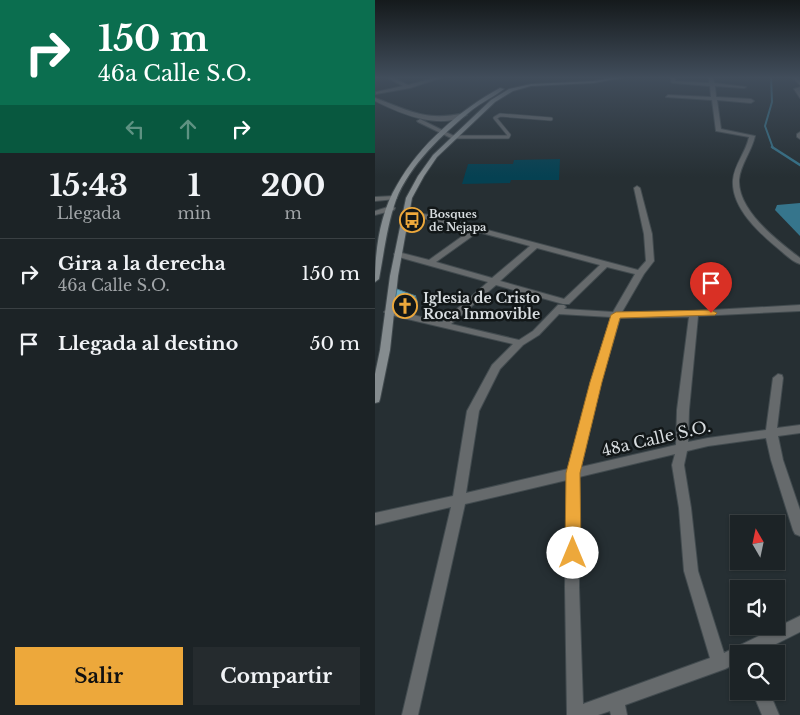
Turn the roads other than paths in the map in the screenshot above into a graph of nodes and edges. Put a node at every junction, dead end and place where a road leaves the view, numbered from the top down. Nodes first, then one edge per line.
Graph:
1 (387, 110) edge
2 (399, 110) edge
3 (471, 110) edge
4 (482, 110) edge
5 (716, 110) edge
6 (465, 115) junction
7 (551, 118) dead end
8 (423, 119) junction
9 (442, 134) junction
10 (453, 136) junction
11 (637, 188) dead end
12 (394, 198) junction
13 (375, 199) edge
14 (391, 208) junction
15 (375, 213) edge
16 (406, 213) junction
17 (477, 229) junction
18 (535, 245) junction
19 (398, 254) junction
20 (800, 262) edge
21 (430, 263) junction
22 (605, 264) junction
23 (640, 273) junction
24 (375, 275) edge
25 (492, 282) junction
26 (566, 302) junction
27 (800, 308) edge
28 (557, 311) junction
29 (389, 312) junction
30 (694, 314) junction
31 (616, 315) junction
32 (445, 324) junction
33 (520, 343) junction
34 (778, 378) dead end
35 (375, 398) edge
36 (800, 428) edge
37 (771, 432) junction
38 (683, 449) junction
39 (573, 473) junction
40 (459, 500) junction
41 (375, 519) edge
42 (800, 530) edge
43 (800, 624) edge
44 (757, 645) edge
45 (730, 658) edge
46 (719, 663) junction
47 (764, 700) edge
48 (617, 708) edge
49 (410, 715) edge
50 (575, 715) edge
51 (771, 715) edge

1 - 8 street
2 - 8 street
3 - 6 main road
4 - 10 main road
5 - 20 street
6 - 8 street
6 - 9 main road
7 - 10 lane
8 - 9 street
9 - 10 street
9 - 12 main road
10 - 16 main road
11 - 23 street
12 - 13 street
12 - 14 main road
14 - 15 street
14 - 24 main road
16 - 17 street
16 - 19 main road
17 - 18 street
17 - 21 street
18 - 22 street
18 - 25 street
19 - 21 street
19 - 29 main road
21 - 25 street
22 - 23 street
22 - 26 street
23 - 31 street
25 - 26 street
25 - 32 street
26 - 28 street
27 - 30 street
28 - 31 street
28 - 33 street
29 - 32 street
29 - 35 main road
30 - 31 street
30 - 38 street
31 - 39 street
32 - 33 street
33 - 40 street
34 - 37 street
36 - 37 street, 48a Calle S.O.
37 - 38 street, 48a Calle S.O.
37 - 42 street
38 - 39 street, 48a Calle S.O.
38 - 46 street
39 - 40 street, 48a Calle S.O.
39 - 50 street
40 - 41 street, 48a Calle S.O.
40 - 49 street
43 - 44 street
45 - 46 street
46 - 48 street
47 - 51 street
48 - 50 street

